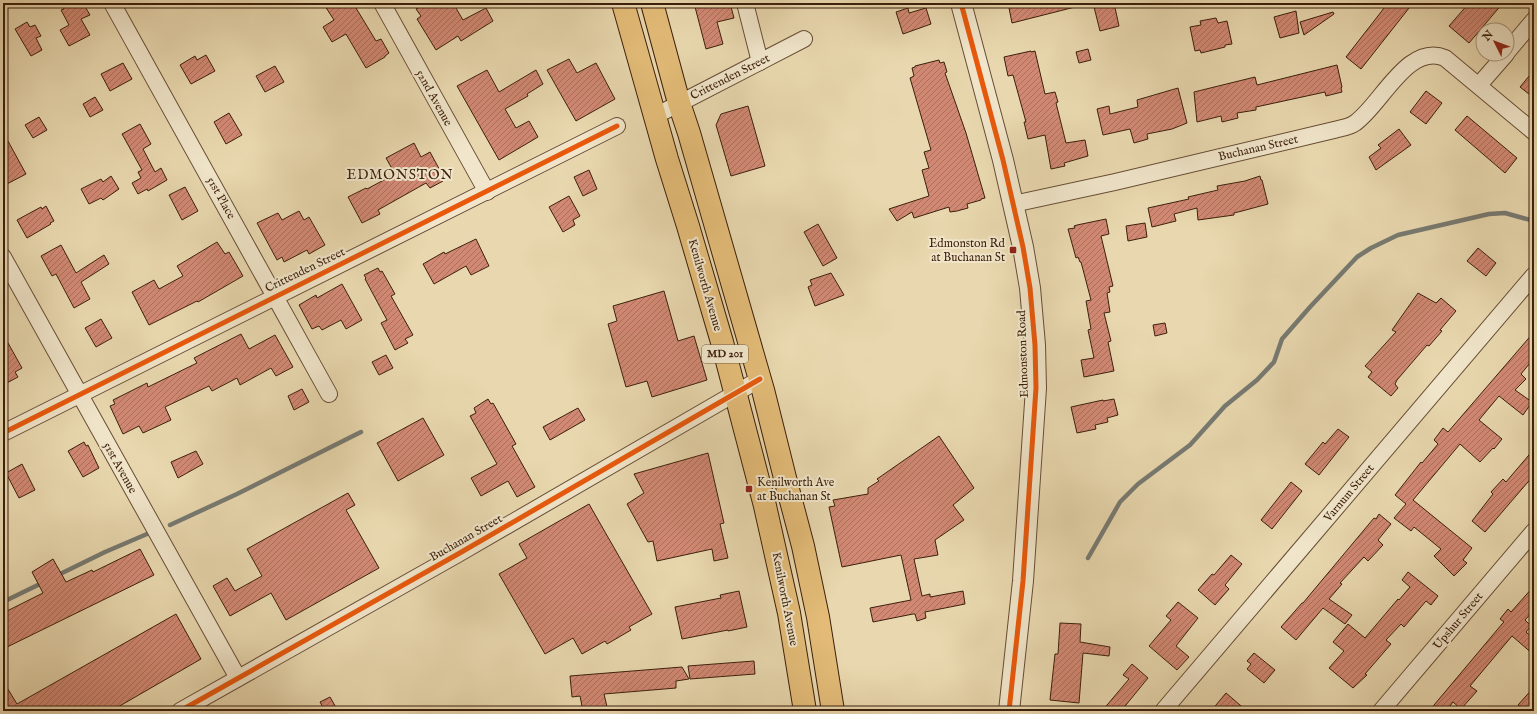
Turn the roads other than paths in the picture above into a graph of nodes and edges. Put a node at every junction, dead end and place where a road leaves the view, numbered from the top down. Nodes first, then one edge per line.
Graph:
1 (112, 3) edge
2 (382, 3) edge
3 (623, 3) edge
4 (652, 3) edge
5 (745, 3) edge
6 (961, 3) edge
7 (1534, 20) edge
8 (804, 39) dead end
9 (1515, 42) edge
10 (760, 62) junction
11 (1496, 62) edge
12 (1475, 82) junction
13 (679, 104) junction
14 (655, 116) junction
15 (617, 126) dead end
16 (1534, 132) edge
17 (487, 192) junction
18 (1013, 204) junction
19 (3, 257) edge
20 (1534, 275) edge
21 (275, 296) junction
22 (760, 379) junction
23 (80, 394) junction
24 (329, 394) dead end
25 (735, 394) junction
26 (3, 433) edge
27 (1534, 531) edge
28 (238, 678) junction
29 (180, 711) edge
30 (804, 711) edge
31 (832, 711) edge
32 (1010, 711) edge
33 (1163, 711) edge
34 (1382, 711) edge

1 - 21 street, 51st Place
2 - 17 street, 52nd Avenue
3 - 14 main road, Kenilworth Avenue / MD 201
4 - 13 main road, MD 201
5 - 10 street
6 - 18 street, Edmonston Road
7 - 9 street
8 - 10 street, Crittenden Street
10 - 13 street, Crittenden Street
11 - 12 street
12 - 16 street, Buchanan Street
12 - 18 street, Buchanan Street
13 - 14 street, Crittenden Street
13 - 22 main road, MD 201
14 - 25 main road, Kenilworth Avenue / MD 201
15 - 17 street, Crittenden Street
17 - 21 street, Crittenden Street
18 - 32 street, Edmonston Road
19 - 23 street, 51st Avenue
20 - 33 street, Varnum Street
21 - 23 street, Crittenden Street
21 - 24 street, 51st Place
22 - 25 street, Buchanan Street
22 - 31 main road, MD 201
23 - 26 street, Crittenden Street
23 - 28 street, 51st Avenue
25 - 28 street, Buchanan Street
25 - 30 main road, Kenilworth Avenue / MD 201
27 - 34 street, Upshur Street
28 - 29 street, Buchanan Street

